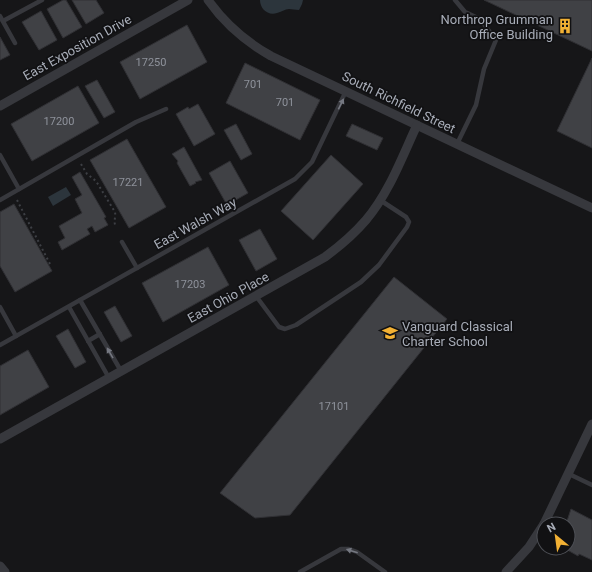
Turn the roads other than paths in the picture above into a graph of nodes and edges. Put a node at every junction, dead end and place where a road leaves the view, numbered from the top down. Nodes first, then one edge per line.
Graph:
1 (42, 0) edge
2 (188, 0) edge
3 (208, 0) edge
4 (455, 0) edge
5 (0, 16) edge
6 (3, 21) junction
7 (15, 43) dead end
8 (346, 91) junction
9 (0, 106) edge
10 (166, 109) dead end
11 (417, 125) junction
12 (457, 144) junction
13 (0, 155) edge
14 (19, 189) junction
15 (0, 200) edge
16 (380, 200) junction
17 (592, 208) edge
18 (122, 242) dead end
19 (137, 268) junction
20 (256, 296) junction
21 (80, 300) junction
22 (0, 307) edge
23 (69, 307) junction
24 (100, 334) junction
25 (16, 336) junction
26 (88, 341) junction
27 (0, 345) edge
28 (121, 371) junction
29 (109, 378) junction
30 (592, 424) edge
31 (0, 439) edge
32 (569, 474) junction
33 (592, 485) edge
34 (548, 516) edge
35 (536, 536) edge
36 (0, 566) edge
37 (5, 572) edge
38 (300, 572) edge
39 (385, 572) edge
40 (506, 572) edge

1 - 6 lane
2 - 9 street, East Exposition Drive
3 - 8 street, South Richfield Street
4 - 12 lane
5 - 6 lane
6 - 7 lane
8 - 11 street, South Richfield Street
19 -> 8 lane, East Walsh Way
10 - 14 lane
11 - 12 street, South Richfield Street
11 - 16 street, East Ohio Place
12 - 17 street, South Richfield Street
13 - 14 lane
14 - 15 lane
16 - 20 street, East Ohio Place
16 - 20 lane
18 - 19 lane
19 - 21 lane, East Walsh Way
20 - 28 street, East Ohio Place
21 - 23 lane, East Walsh Way
21 - 24 lane
22 - 25 lane
23 - 25 lane, East Walsh Way
23 - 26 lane
24 - 26 lane
28 -> 24 lane
25 - 27 lane, East Walsh Way
26 - 29 lane
28 - 29 street, East Ohio Place
29 - 31 street, East Ohio Place
30 - 32 street
32 - 33 lane
32 - 34 street
35 - 40 street
36 - 37 street
39 -> 38 lane

